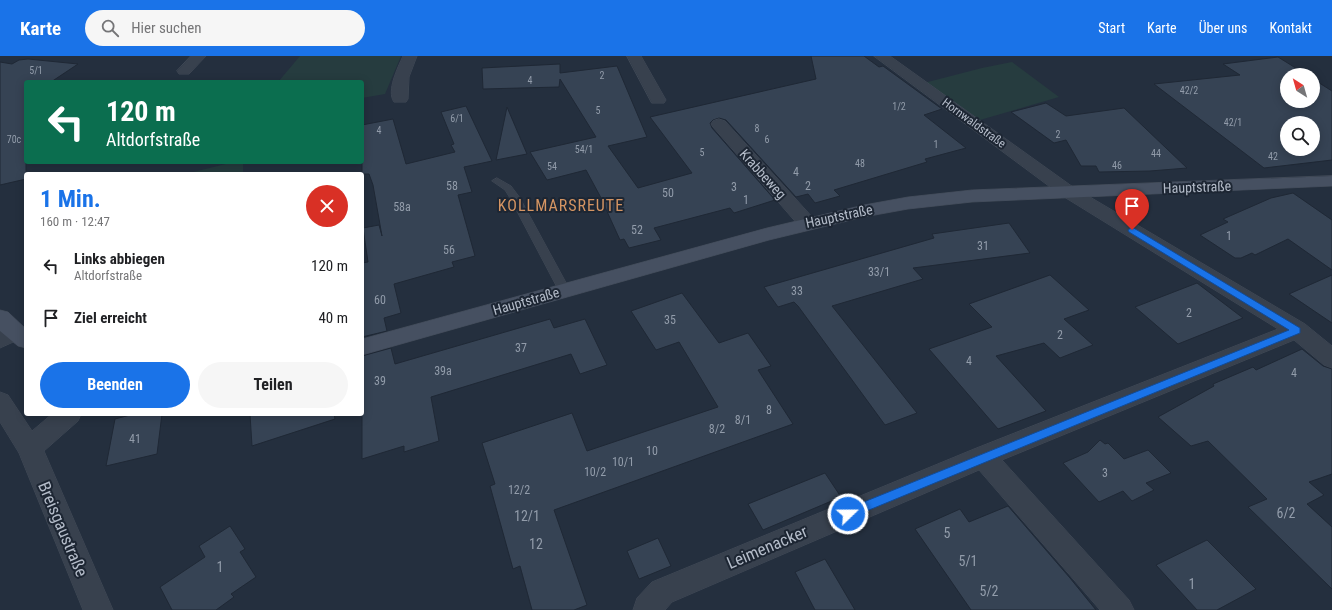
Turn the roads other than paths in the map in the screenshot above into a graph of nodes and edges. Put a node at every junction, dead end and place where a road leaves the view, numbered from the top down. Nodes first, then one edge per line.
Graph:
1 (199, 56) edge
2 (410, 56) edge
3 (634, 56) edge
4 (881, 56) edge
5 (184, 71) dead end
6 (400, 99) dead end
7 (658, 100) dead end
8 (719, 124) dead end
9 (497, 181) dead end
10 (1332, 182) edge
11 (1067, 191) junction
12 (807, 223) junction
13 (564, 290) junction
14 (1296, 330) junction
15 (364, 346) edge
16 (1332, 359) edge
17 (0, 402) edge
18 (67, 416) edge
19 (30, 448) junction
20 (983, 457) junction
21 (98, 610) edge
22 (648, 610) edge
23 (1119, 610) edge

1 - 5 street
2 - 6 street
3 - 7 street
4 - 11 street, Hornwaldstraße
8 - 12 street, Krabbeweg
9 - 13 lane
10 - 11 main road, Hauptstraße
11 - 12 main road, Hauptstraße
11 - 14 street, Hornwaldstraße
12 - 13 main road, Hauptstraße
13 - 15 main road, Hauptstraße
14 - 16 street, Hornwaldstraße
14 - 20 street, Leimenacker
17 - 19 street, Breisgaustraße
18 - 19 street
19 - 21 street, Breisgaustraße
20 - 22 street, Leimenacker
20 - 23 street

